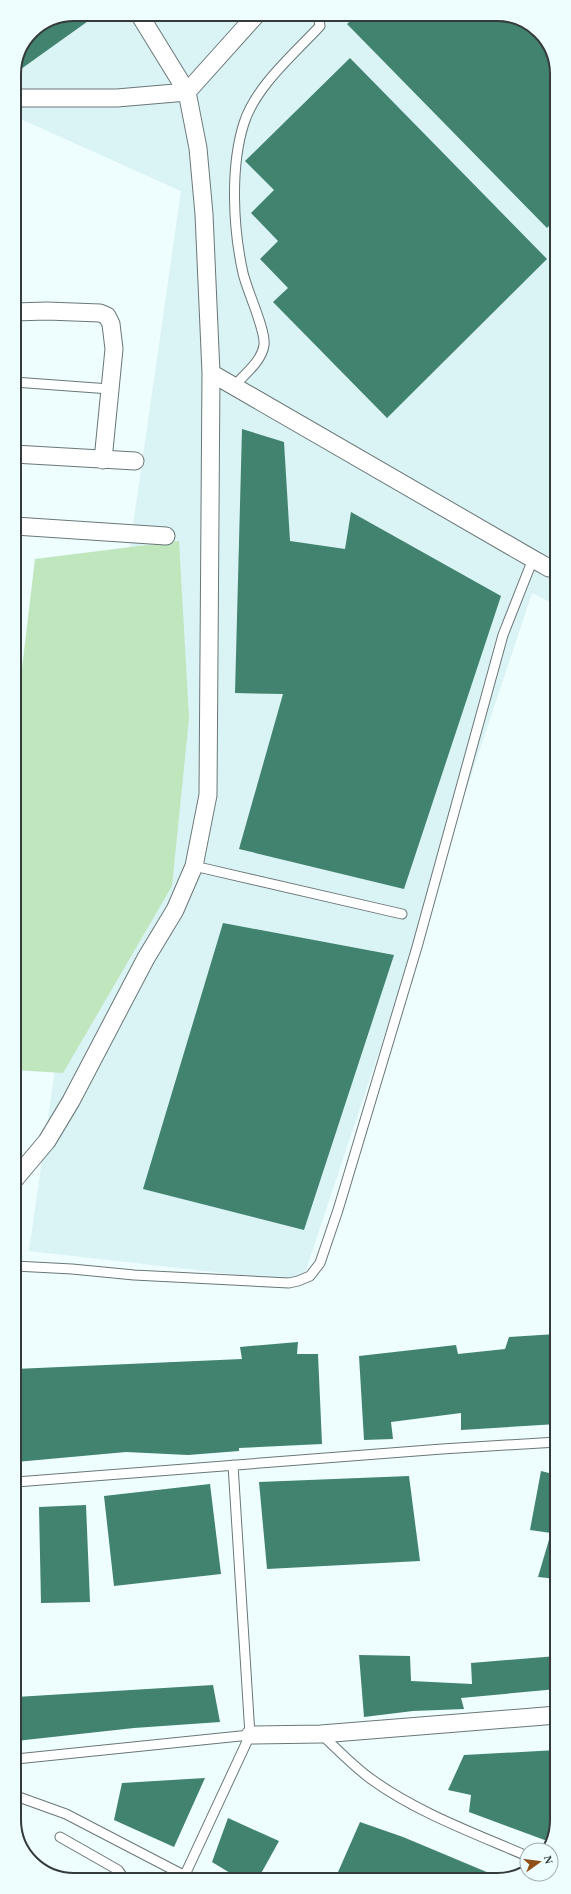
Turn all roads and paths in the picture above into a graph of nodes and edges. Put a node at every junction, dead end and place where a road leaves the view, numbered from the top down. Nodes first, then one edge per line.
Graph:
1 (143, 21) edge
2 (251, 21) edge
3 (319, 21) edge
4 (187, 92) junction
5 (21, 98) edge
6 (21, 312) edge
7 (212, 373) junction
8 (21, 383) edge
9 (234, 386) junction
10 (110, 389) junction
11 (21, 454) edge
12 (103, 460) junction
13 (134, 461) dead end
14 (21, 526) edge
15 (166, 536) dead end
16 (533, 559) junction
17 (550, 568) edge
18 (194, 866) junction
19 (402, 914) dead end
20 (21, 1173) edge
21 (21, 1266) edge
22 (550, 1442) edge
23 (233, 1465) junction
24 (21, 1482) edge
25 (550, 1716) edge
26 (321, 1734) junction
27 (250, 1736) junction
28 (21, 1759) edge
29 (21, 1798) edge
30 (60, 1837) dead end
31 (519, 1853) edge
32 (120, 1873) edge
33 (177, 1873) edge
34 (188, 1873) edge

1 - 4 street
2 - 4 street
3 - 9 lane
4 - 5 street
4 - 7 street
6 - 10 street
7 - 9 street
7 - 18 street
8 - 10 lane
9 - 16 street
10 - 12 street
11 - 12 street
12 - 13 street
14 - 15 street
16 - 17 street
16 - 21 lane
18 - 19 lane
18 - 20 street
22 - 23 lane
23 - 24 lane
23 - 27 lane
25 - 26 street
26 - 27 street
26 - 31 lane
27 - 28 lane
27 - 34 lane
29 - 33 lane
30 - 32 lane

